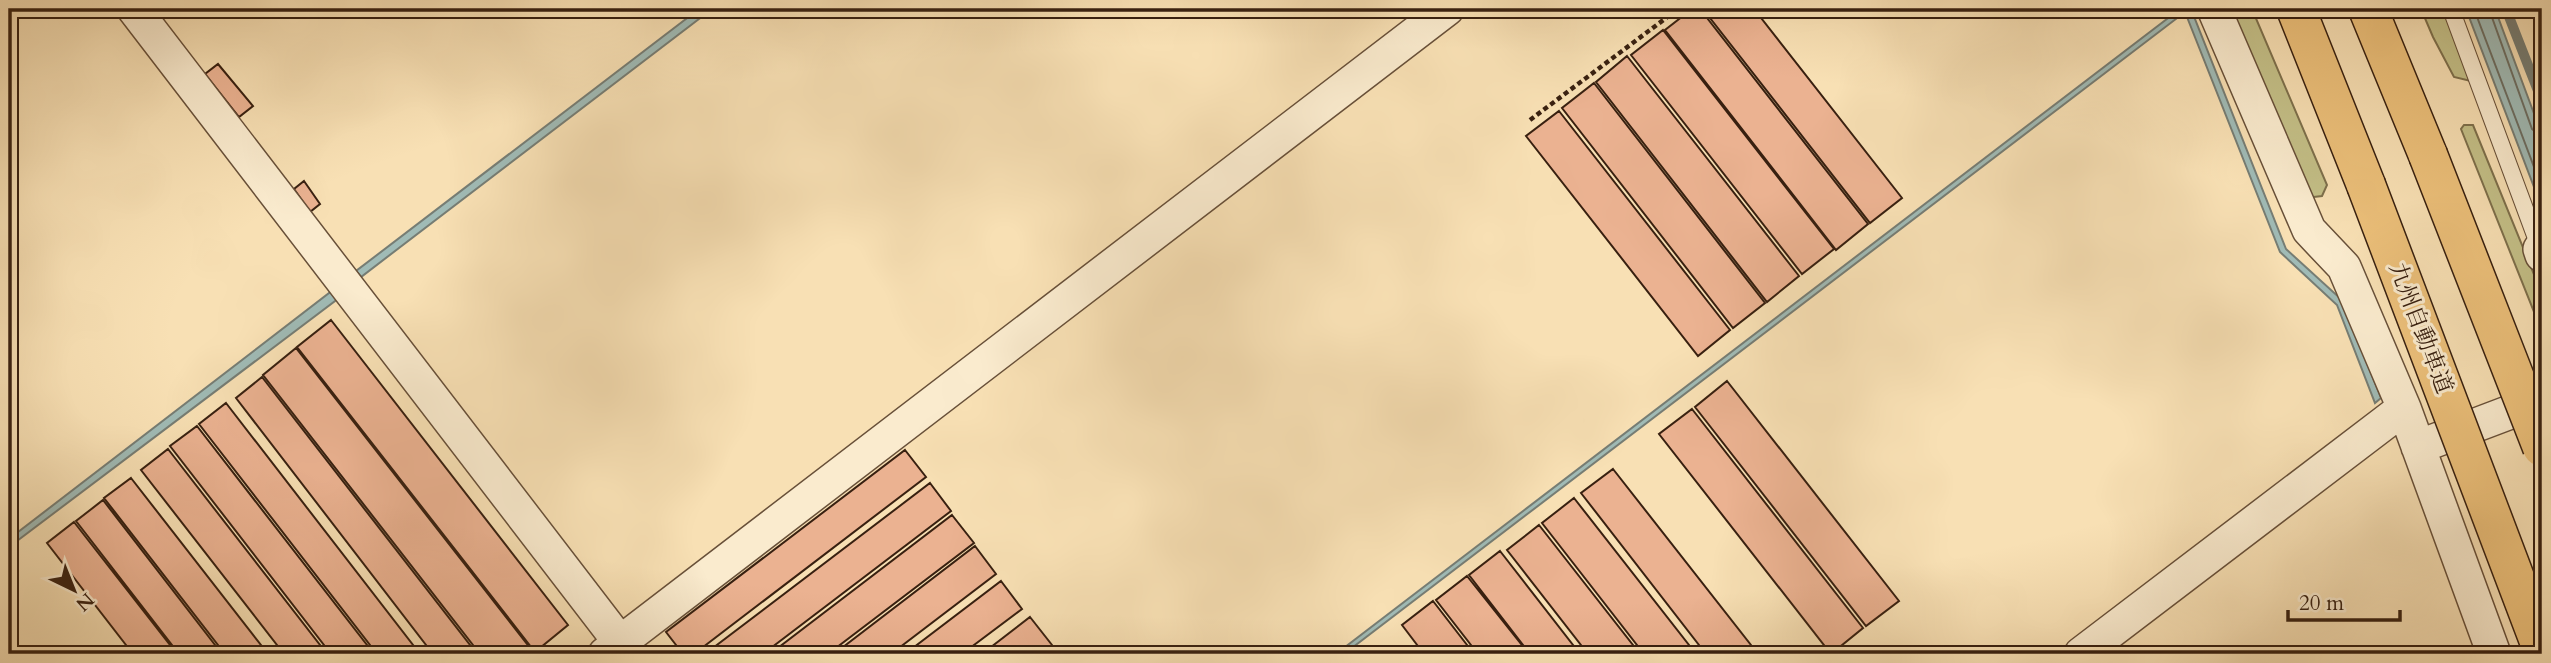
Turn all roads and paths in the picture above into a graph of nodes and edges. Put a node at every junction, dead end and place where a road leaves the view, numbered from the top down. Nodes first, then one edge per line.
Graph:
1 (134, 9) edge
2 (1447, 9) edge
3 (1678, 9) edge
4 (2214, 9) edge
5 (2296, 9) edge
6 (2368, 9) edge
7 (2451, 9) edge
8 (1530, 120) dead end
9 (2542, 251) edge
10 (2542, 400) edge
11 (2404, 408) junction
12 (2418, 447) junction
13 (2542, 447) edge
14 (2542, 649) edge
15 (618, 651) edge
16 (2081, 654) edge
17 (2494, 654) edge

1 - 15 street
2 - 15 street
3 - 8 path
4 - 11 street
5 - 14 highway, 九州自動車道, bridge
6 - 13 highway, bridge
7 - 9 lane
10 - 12 street
11 - 12 street
11 - 16 street
12 - 17 street

